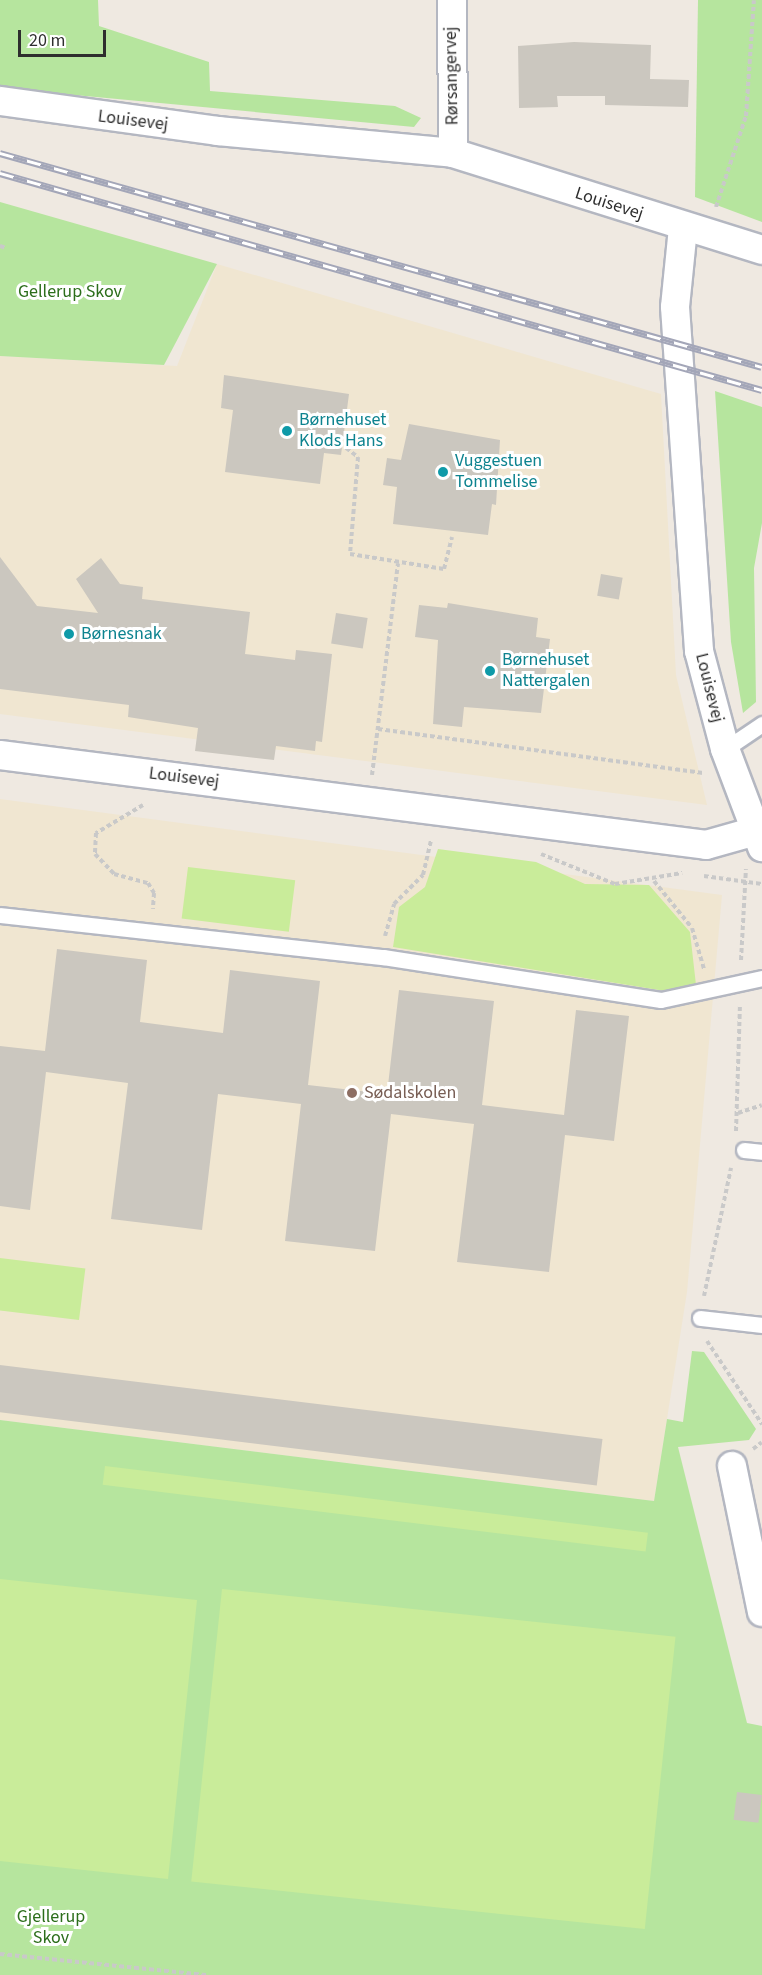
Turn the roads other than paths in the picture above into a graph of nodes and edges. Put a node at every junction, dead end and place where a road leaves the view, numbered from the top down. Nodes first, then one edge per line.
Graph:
1 (452, 0) edge
2 (0, 101) edge
3 (453, 153) junction
4 (694, 232) junction
5 (762, 250) edge
6 (762, 724) edge
7 (0, 755) edge
8 (727, 758) junction
9 (757, 840) edge
10 (0, 915) edge
11 (762, 978) edge
12 (739, 1145) road end
13 (762, 1152) edge
14 (700, 1318) road end
15 (762, 1325) edge
16 (732, 1466) dead end
17 (762, 1612) edge

1 - 3 street, Rørsangervej
2 - 3 street, Louisevej
3 - 4 street, Louisevej
4 - 5 street
4 - 8 street, Louisevej
6 - 8 lane
7 - 9 street, Louisevej
8 - 9 street, Louisevej
10 - 11 lane
12 - 13 lane
14 - 15 lane
16 - 17 street

